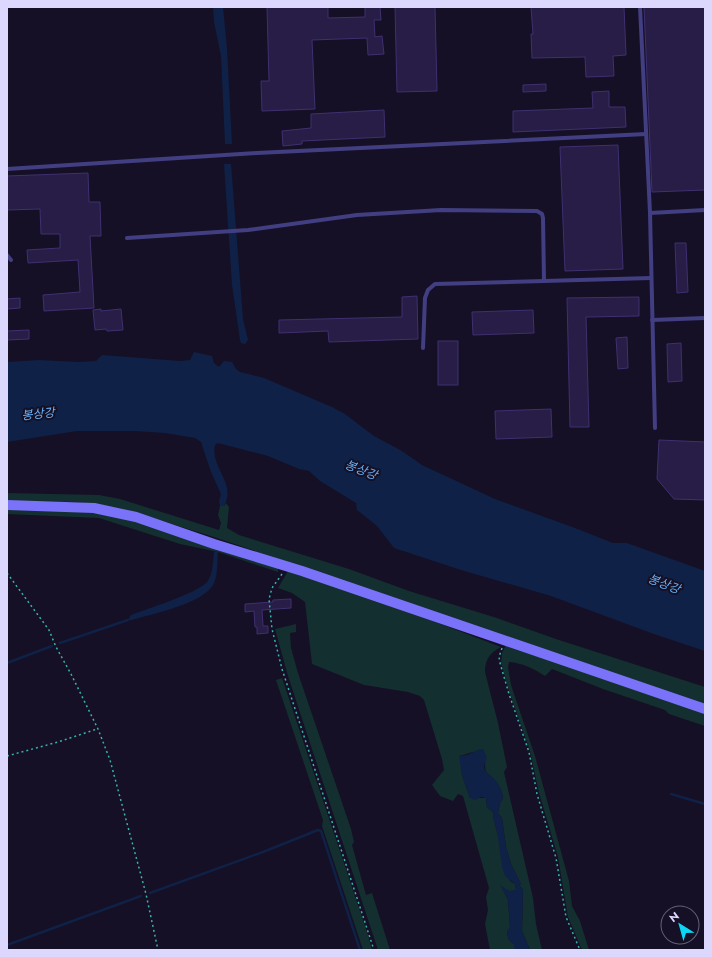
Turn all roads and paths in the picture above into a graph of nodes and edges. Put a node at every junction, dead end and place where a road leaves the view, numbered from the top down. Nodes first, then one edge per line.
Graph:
1 (640, 7) edge
2 (646, 134) junction
3 (7, 168) edge
4 (705, 210) edge
5 (650, 213) junction
6 (127, 238) dead end
7 (7, 255) edge
8 (11, 260) dead end
9 (651, 278) junction
10 (544, 281) junction
11 (705, 318) edge
12 (652, 320) junction
13 (423, 348) dead end
14 (655, 428) dead end
15 (7, 505) edge
16 (288, 566) junction
17 (7, 573) edge
18 (505, 641) junction
19 (705, 709) edge
20 (98, 729) junction
21 (7, 756) edge
22 (158, 950) edge
23 (374, 950) edge
24 (580, 950) edge

1 - 2 lane
2 - 3 lane
2 - 5 lane
4 - 5 lane
5 - 9 lane
6 - 10 lane
7 - 8 lane
9 - 10 lane
9 - 12 lane
10 - 13 lane
11 - 12 lane
12 - 14 lane
15 - 16 main road
16 - 18 main road
16 - 23 path
17 - 20 path
18 - 19 main road
18 - 24 path
20 - 21 path
20 - 22 path

